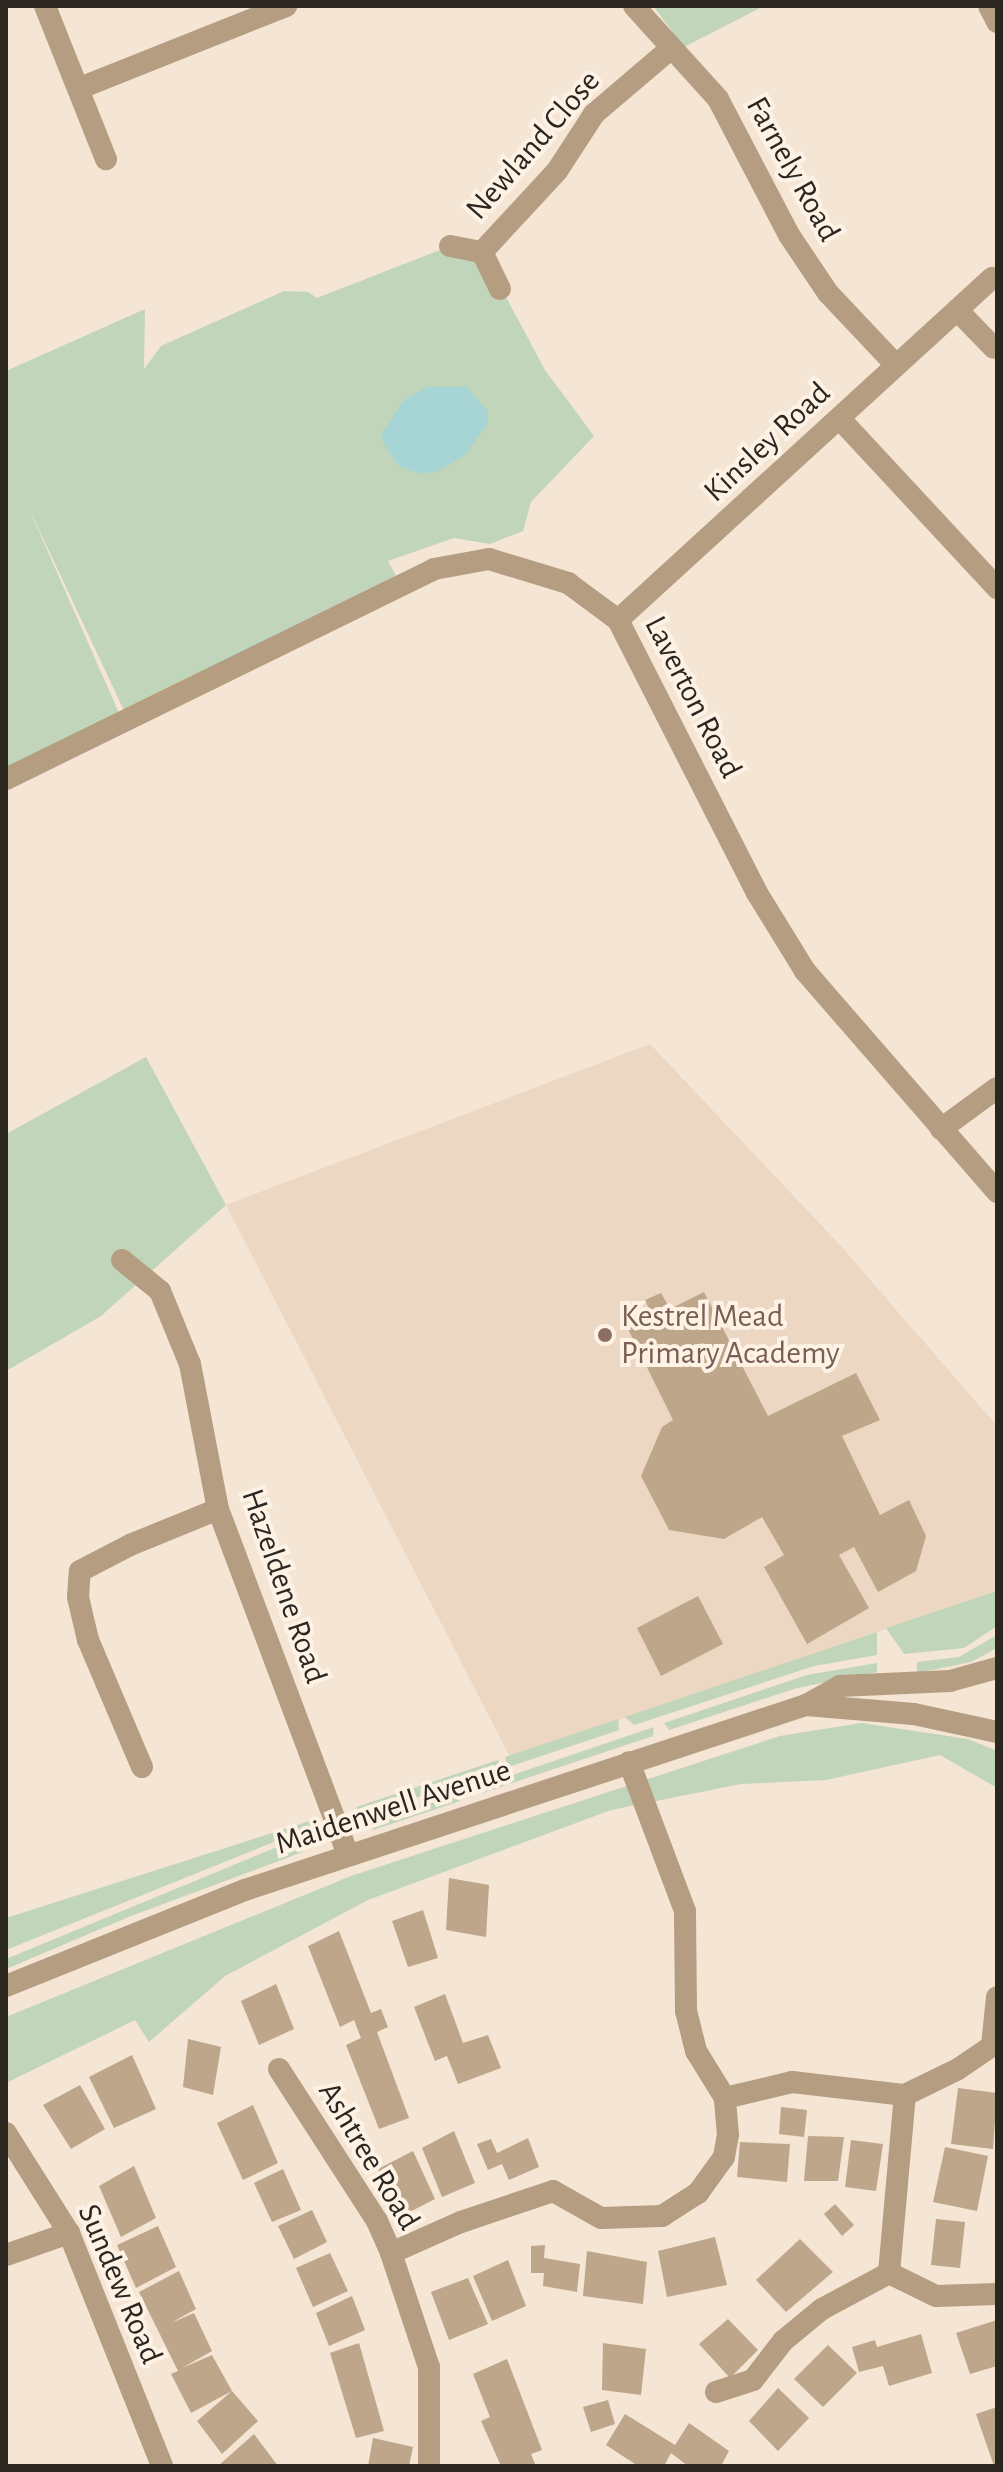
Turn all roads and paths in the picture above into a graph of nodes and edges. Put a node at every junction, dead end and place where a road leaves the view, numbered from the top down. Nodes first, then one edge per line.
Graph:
1 (45, 6) edge
2 (286, 6) edge
3 (634, 6) edge
4 (989, 6) edge
5 (997, 22) edge
6 (670, 49) junction
7 (80, 88) junction
8 (106, 159) dead end
9 (450, 246) dead end
10 (482, 252) junction
11 (992, 278) dead end
12 (500, 289) dead end
13 (959, 312) junction
14 (994, 348) dead end
15 (895, 364) junction
16 (840, 419) junction
17 (997, 588) edge
18 (618, 620) junction
19 (6, 779) edge
20 (997, 1088) edge
21 (941, 1129) junction
22 (997, 1192) edge
23 (122, 1260) dead end
24 (218, 1509) junction
25 (997, 1668) edge
26 (806, 1705) junction
27 (997, 1732) edge
28 (629, 1762) junction
29 (142, 1767) dead end
30 (348, 1854) junction
31 (6, 1986) edge
32 (997, 1997) edge
33 (994, 2047) edge
34 (279, 2069) dead end
35 (905, 2095) junction
36 (725, 2098) junction
37 (6, 2133) edge
38 (69, 2233) junction
39 (391, 2253) junction
40 (6, 2255) edge
41 (889, 2273) junction
42 (997, 2294) edge
43 (716, 2392) dead end
44 (162, 2466) edge
45 (429, 2466) edge

1 - 7 street
2 - 7 street
3 - 6 street, Farnely Road
4 - 5 street
6 - 10 street, Newland Close
6 - 15 street, Farnely Road
7 - 8 street
9 - 10 street, Newland Close
10 - 12 street, Newland Close
11 - 13 street, Kinsley Road
13 - 14 street
13 - 15 street, Kinsley Road
15 - 16 street, Kinsley Road
16 - 17 street
16 - 18 street, Kinsley Road
18 - 19 street, Laverton Road
18 - 21 street, Laverton Road
20 - 21 street
21 - 22 street, Laverton Road
23 - 24 street, Hazeldene Road
24 - 29 street
24 - 30 street, Hazeldene Road
25 - 26 street, Maidenwell Avenue
26 - 27 street, Maidenwell Avenue
26 - 28 street, Maidenwell Avenue
28 - 30 street, Maidenwell Avenue
28 - 36 street
30 - 31 street, Maidenwell Avenue
32 - 33 street
33 - 35 street
34 - 39 street, Ashtree Road
35 - 36 street
35 - 41 street
36 - 39 street
37 - 38 street, Sundew Road
38 - 40 street
38 - 44 street, Sundew Road
39 - 45 street, Ashtree Road
41 - 42 street
41 - 43 street

